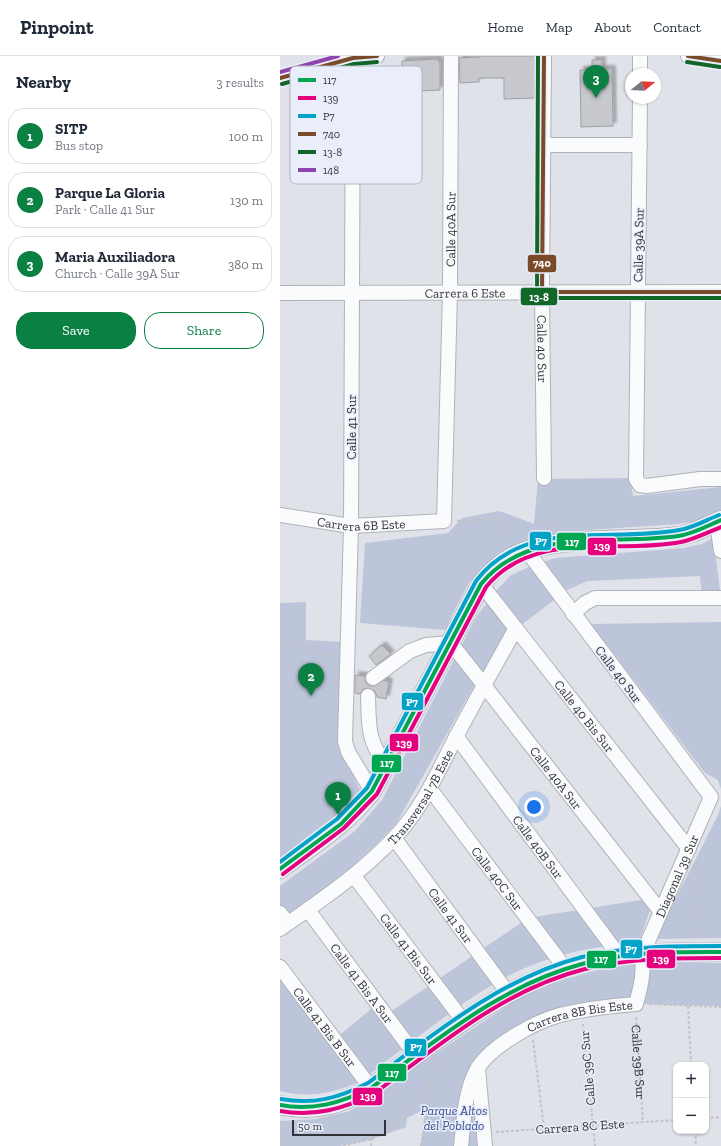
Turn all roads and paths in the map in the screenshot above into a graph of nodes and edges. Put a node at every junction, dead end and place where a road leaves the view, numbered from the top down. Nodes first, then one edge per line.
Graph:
1 (376, 56) edge
2 (451, 56) edge
3 (544, 56) edge
4 (640, 56) edge
5 (688, 56) edge
6 (353, 57) edge
7 (721, 62) edge
8 (322, 66) edge
9 (640, 68) edge
10 (290, 75) edge
11 (280, 78) edge
12 (640, 104) edge
13 (543, 145) junction
14 (640, 145) junction
15 (352, 184) edge
16 (450, 292) junction
17 (542, 292) junction
18 (637, 292) junction
19 (721, 292) edge
20 (280, 293) edge
21 (352, 293) junction
22 (544, 478) joint
23 (721, 479) edge
24 (280, 515) edge
25 (444, 521) junction
26 (719, 522) edge
27 (351, 526) junction
28 (545, 546) junction
29 (721, 551) edge
30 (524, 552) junction
31 (482, 584) junction
32 (721, 598) edge
33 (573, 614) junction
34 (516, 628) junction
35 (280, 642) edge
36 (451, 643) junction
37 (347, 655) junction
38 (373, 678) dead end
39 (484, 686) junction
40 (368, 696) dead end
41 (456, 736) junction
42 (407, 756) dead end
43 (386, 764) junction
44 (430, 789) junction
45 (372, 791) junction
46 (711, 797) joint
47 (394, 838) junction
48 (694, 853) junction
49 (280, 870) edge
50 (354, 876) junction
51 (308, 910) junction
52 (661, 912) junction
53 (283, 922) edge
54 (718, 952) edge
55 (642, 955) junction
56 (620, 957) junction
57 (280, 967) edge
58 (571, 967) junction
59 (508, 993) junction
60 (636, 1004) junction
61 (688, 1006) junction
62 (721, 1006) edge
63 (582, 1010) junction
64 (532, 1028) junction
65 (464, 1030) junction
66 (416, 1056) junction
67 (691, 1062) edge
68 (478, 1068) junction
69 (432, 1078) junction
70 (371, 1088) junction
71 (280, 1105) edge
72 (721, 1117) edge
73 (709, 1118) edge
74 (673, 1120) edge
75 (643, 1122) junction
76 (593, 1125) junction
77 (544, 1128) junction
78 (695, 1134) edge
79 (280, 1138) edge
80 (372, 1139) junction
81 (484, 1140) edge
82 (282, 1146) edge
83 (343, 1146) edge
84 (371, 1146) edge
85 (421, 1146) edge
86 (461, 1146) edge
87 (595, 1146) edge
88 (696, 1146) edge

1 - 6 street
2 - 16 street, Calle 40A Sur
3 - 13 street, Calle 40 Sur
4 - 9 street
5 - 7 street
6 - 8 street
10 - 11 street
12 - 14 street, Calle 39A Sur
13 - 14 street
13 - 17 street, Calle 40 Sur
14 - 18 street, Calle 39A Sur
15 - 21 street, Calle 41 Sur
16 - 17 street, Carrera 6 Este
16 - 21 street, Carrera 6 Este
16 - 25 street, Calle 40A Sur
17 - 18 street, Carrera 6 Este
17 - 22 street, Calle 40 Sur
18 - 19 street, Carrera 6 Este
18 - 23 street, Calle 39A Sur
20 - 21 street, Carrera 6 Este
21 - 27 street, Calle 41 Sur
22 - 28 path
24 - 27 street, Carrera 6B Este
25 - 27 street, Carrera 6B Este
25 - 30 path
26 - 28 main road
26 - 29 street
27 - 37 street, Calle 41 Sur
28 - 30 main road
30 - 31 main road
30 - 33 street, Calle 40 Sur
31 - 34 street, Calle 40 Bis Sur
31 - 36 main road
32 - 33 street
33 - 46 street, Calle 40 Sur
34 - 39 street, Transversal 7B Este
34 - 48 street, Calle 40 Bis Sur
35 - 37 path
36 - 38 street
36 - 39 street, Calle 40A Sur
36 - 43 main road
37 - 45 street, Calle 41 Sur
39 - 41 street, Transversal 7B Este
39 - 52 street, Calle 40A Sur
40 - 43 street
41 - 42 path
41 - 44 street, Transversal 7B Este
41 - 56 street, Calle 40B Sur
43 - 45 main road
44 - 47 street, Transversal 7B Este
44 - 58 street, Calle 40C Sur
45 - 49 main road
46 - 48 street, Diagonal 39 Sur
47 - 50 street, Transversal 7B Este
47 - 59 street, Calle 41 Sur
48 - 52 street, Diagonal 39 Sur
48 - 54 path
50 - 51 street, Transversal 7B Este
50 - 65 street, Calle 41 Bis Sur
51 - 53 street, Transversal 7B Este
51 - 66 street, Calle 41 Bis A Sur
52 - 55 street, Diagonal 39 Sur
54 - 55 main road
55 - 56 main road
55 - 60 street
56 - 58 main road
57 - 70 street, Calle 41 Bis B Sur
58 - 59 main road
58 - 63 path, Calle 39C Sur
59 - 65 main road
60 - 61 path, Carrera 8B Bis Este
60 - 63 street, Carrera 8B Bis Este
60 - 75 path, Calle 39B Sur
61 - 62 path, Carrera 8B Bis Este
61 - 67 path
63 - 64 street, Carrera 8B Bis Este
63 - 76 path, Calle 39C Sur
64 - 68 street, Carrera 8B Bis Este
64 - 77 path
65 - 66 main road
65 - 69 path
66 - 70 main road
68 - 81 street
68 - 86 street
69 - 80 path
69 - 85 path
70 - 71 main road
72 - 73 path
74 - 75 path, Carrera 8C Este
75 - 76 path, Carrera 8C Este
76 - 77 path, Carrera 8C Este
76 - 87 path, Calle 39C Sur
77 - 81 path, Carrera 8C Este
78 - 88 path
79 - 82 path
80 - 83 path
80 - 84 path

